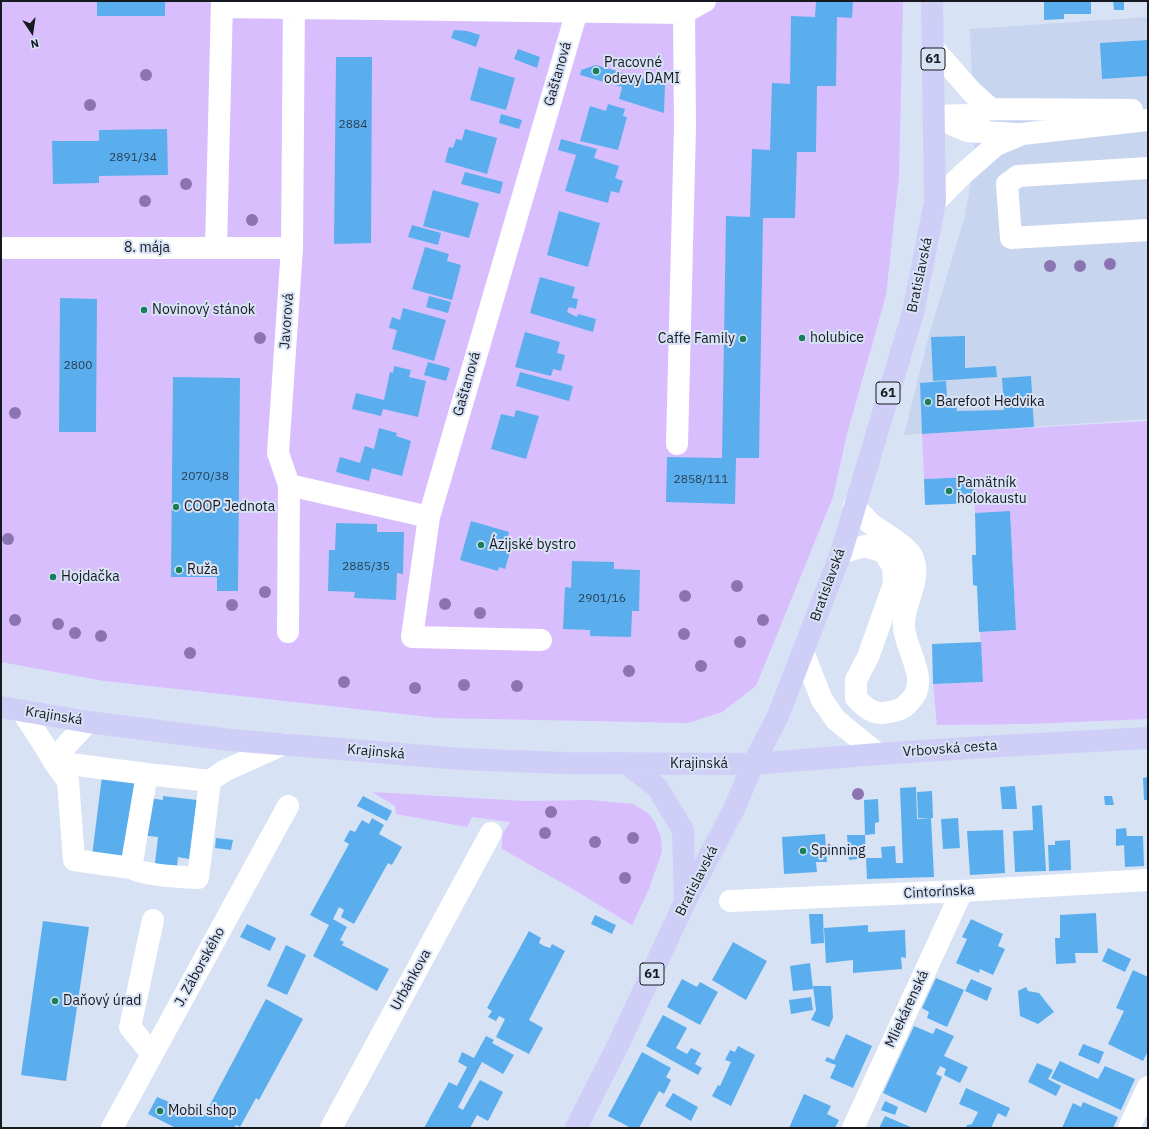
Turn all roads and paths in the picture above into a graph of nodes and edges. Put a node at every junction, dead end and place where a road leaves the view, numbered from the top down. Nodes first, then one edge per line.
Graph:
1 (705, 1) edge
2 (932, 1) edge
3 (222, 4) edge
4 (294, 4) edge
5 (577, 11) junction
6 (684, 12) junction
7 (933, 48) junction
8 (991, 109) junction
9 (1148, 110) edge
10 (934, 116) junction
11 (1148, 120) edge
12 (1022, 134) junction
13 (1148, 168) edge
14 (935, 202) junction
15 (1148, 230) edge
16 (1, 248) edge
17 (216, 248) junction
18 (292, 248) junction
19 (677, 444) dead end
20 (289, 484) junction
21 (854, 506) junction
22 (429, 517) junction
23 (841, 553) junction
24 (288, 632) dead end
25 (541, 640) dead end
26 (803, 652) junction
27 (11, 709) edge
28 (88, 722) junction
29 (1148, 738) edge
30 (284, 744) junction
31 (878, 754) junction
32 (54, 762) junction
33 (627, 764) junction
34 (753, 764) junction
35 (147, 774) junction
36 (210, 781) junction
37 (288, 806) dead end
38 (492, 833) dead end
39 (130, 868) junction
40 (1148, 880) edge
41 (962, 891) junction
42 (730, 901) dead end
43 (685, 902) junction
44 (153, 920) dead end
45 (152, 1054) junction
46 (1148, 1087) edge
47 (112, 1128) edge
48 (331, 1128) edge
49 (576, 1128) edge
50 (853, 1128) edge
51 (1129, 1128) edge

1 - 6 street
2 - 7 main road, Bratislavská / 61
3 - 4 street
3 - 17 street
4 - 5 street
4 - 18 street, Javorová
5 - 6 street
5 - 22 street, Gaštanová
6 - 19 street
7 - 8 street
7 - 10 main road, Bratislavská / 61
8 - 9 street
8 - 10 street
10 - 12 street
10 - 14 main road, Bratislavská / 61
11 - 12 street
12 - 14 street
13 - 15 street
14 - 21 main road, Bratislavská / 61
16 - 17 street, 8. mája
17 - 18 street, 8. mája
18 - 20 street, Javorová
20 - 22 street
20 - 24 street, Javorová
21 - 23 main road, Bratislavská / 61
21 - 23 street
22 - 25 street, Gaštanová
23 - 26 main road, Bratislavská / 61
26 - 31 street
26 - 34 main road, Bratislavská / 61
27 - 28 main road, Krajinská
27 - 32 street
28 - 30 main road, Krajinská
28 - 32 street
29 - 31 main road, Vrbovská cesta
30 - 33 main road, Krajinská
30 - 36 street
31 - 34 main road, Vrbovská cesta
32 - 35 street
32 - 39 street
33 - 34 main road, Krajinská
33 - 43 main road
34 - 43 main road, Bratislavská / 61
35 - 36 street
35 - 39 street
36 - 39 street
37 - 45 street, J. Záborského
38 - 48 street, Urbánkova
40 - 41 street, Cintorínska
41 - 42 street, Cintorínska
41 - 50 street, Mliekárenská
43 - 49 main road, Bratislavská / 61
44 - 45 street
45 - 47 street, J. Záborského
46 - 51 street

